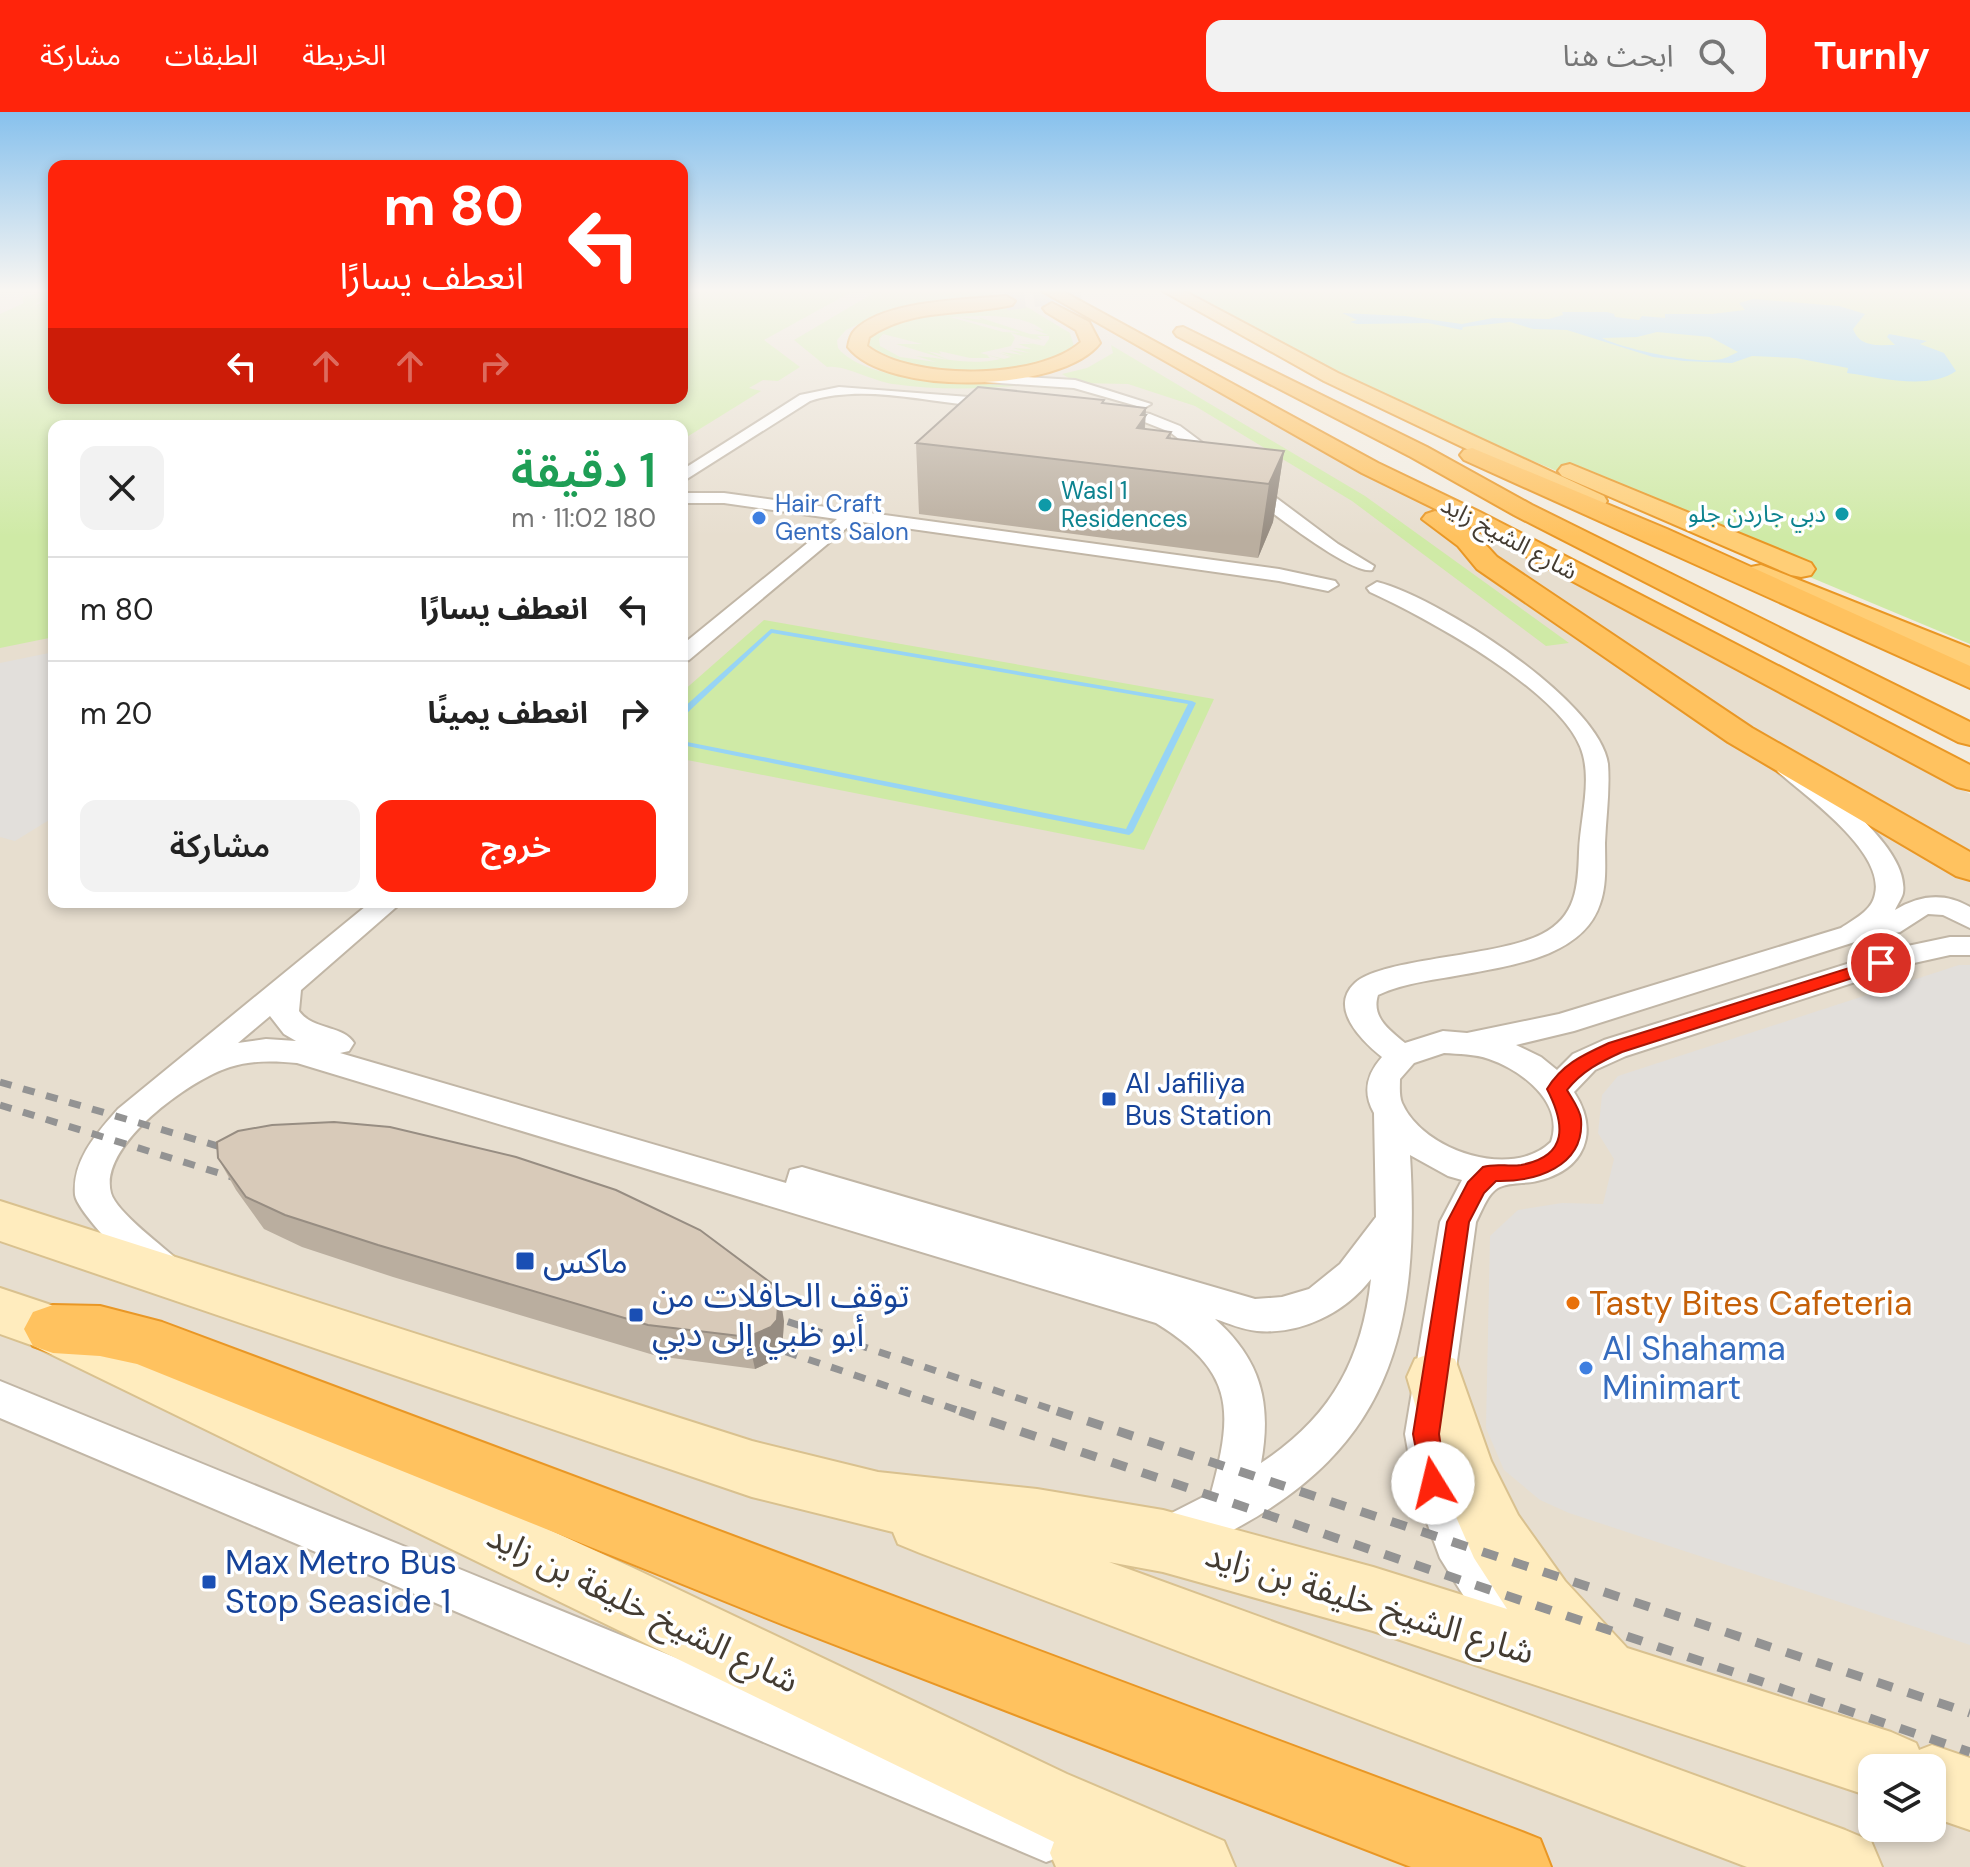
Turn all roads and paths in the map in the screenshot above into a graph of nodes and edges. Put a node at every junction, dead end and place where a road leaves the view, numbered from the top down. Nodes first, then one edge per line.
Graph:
1 (927, 373) joint
2 (1020, 373) edge
3 (1190, 373) edge
4 (1240, 373) edge
5 (1264, 373) edge
6 (1323, 373) edge
7 (1356, 373) edge
8 (1317, 400) junction
9 (969, 401) edge
10 (1092, 410) edge
11 (1357, 420) junction
12 (1182, 434) junction
13 (1370, 468) junction
14 (688, 485) edge
15 (851, 516) junction
16 (1327, 568) junction
17 (1362, 584) junction
18 (1970, 637) edge
19 (688, 651) edge
20 (1970, 659) edge
21 (1970, 678) edge
22 (1970, 695) edge
23 (1970, 735) edge
24 (1970, 749) edge
25 (1774, 755) junction
26 (1970, 779) edge
27 (1970, 868) edge
28 (381, 908) edge
29 (1970, 919) edge
30 (1851, 934) junction
31 (1963, 942) edge
32 (287, 986) junction
33 (1470, 1043) junction
34 (1400, 1055) junction
35 (177, 1077) junction
36 (1557, 1089) junction
37 (1389, 1116) junction
38 (1491, 1173) junction
39 (1395, 1218) junction
40 (0, 1221) edge
41 (178, 1282) junction
42 (27, 1320) edge
43 (1435, 1377) junction
44 (0, 1399) edge
45 (836, 1491) junction
46 (1229, 1507) junction
47 (1163, 1541) junction
48 (1536, 1652) junction
49 (1609, 1676) junction
50 (1858, 1757) edge
51 (1946, 1786) edge
52 (1970, 1794) edge
53 (1102, 1860) edge
54 (1198, 1867) edge
55 (1512, 1867) edge
56 (1845, 1867) edge

1 - 2 highway
1 - 12 street
3 - 13 highway, شارع الشيخ زايد
4 - 24 highway, شارع الشيخ زايد
5 - 8 highway
6 - 20 highway
7 - 18 highway
8 - 11 highway
8 - 21 highway
9 - 14 street
10 - 12 street
11 - 22 highway
11 - 23 highway
12 - 16 street
13 - 25 highway
13 - 26 highway, شارع الشيخ زايد
14 - 15 street
15 - 16 street
15 - 19 street
16 - 17 street
16 - 17 street
17 - 34 street
25 - 27 highway
25 - 30 street
28 - 32 street
29 - 30 street
30 - 33 street
31 - 36 street
32 - 35 street
32 - 39 street
33 - 34 street
33 - 36 street
34 - 37 street
35 - 41 street
35 - 46 street
36 - 38 street
37 - 38 street
37 - 39 street
38 - 43 street
39 - 46 street
40 - 41 main road, شارع الشيخ خليفة بن زايد
41 - 45 main road, شارع الشيخ خليفة بن زايد
42 - 54 main road, شارع الشيخ خليفة بن زايد
42 - 55 highway
43 - 48 street
43 - 49 main road
44 - 53 street
45 - 47 main road, شارع الشيخ خليفة بن زايد
45 - 56 main road, شارع الشيخ خليفة بن زايد
46 - 47 street
47 - 48 main road, شارع الشيخ خليفة بن زايد
48 - 49 main road, شارع الشيخ خليفة بن زايد
49 - 50 main road, شارع الشيخ خليفة بن زايد
51 - 52 main road

